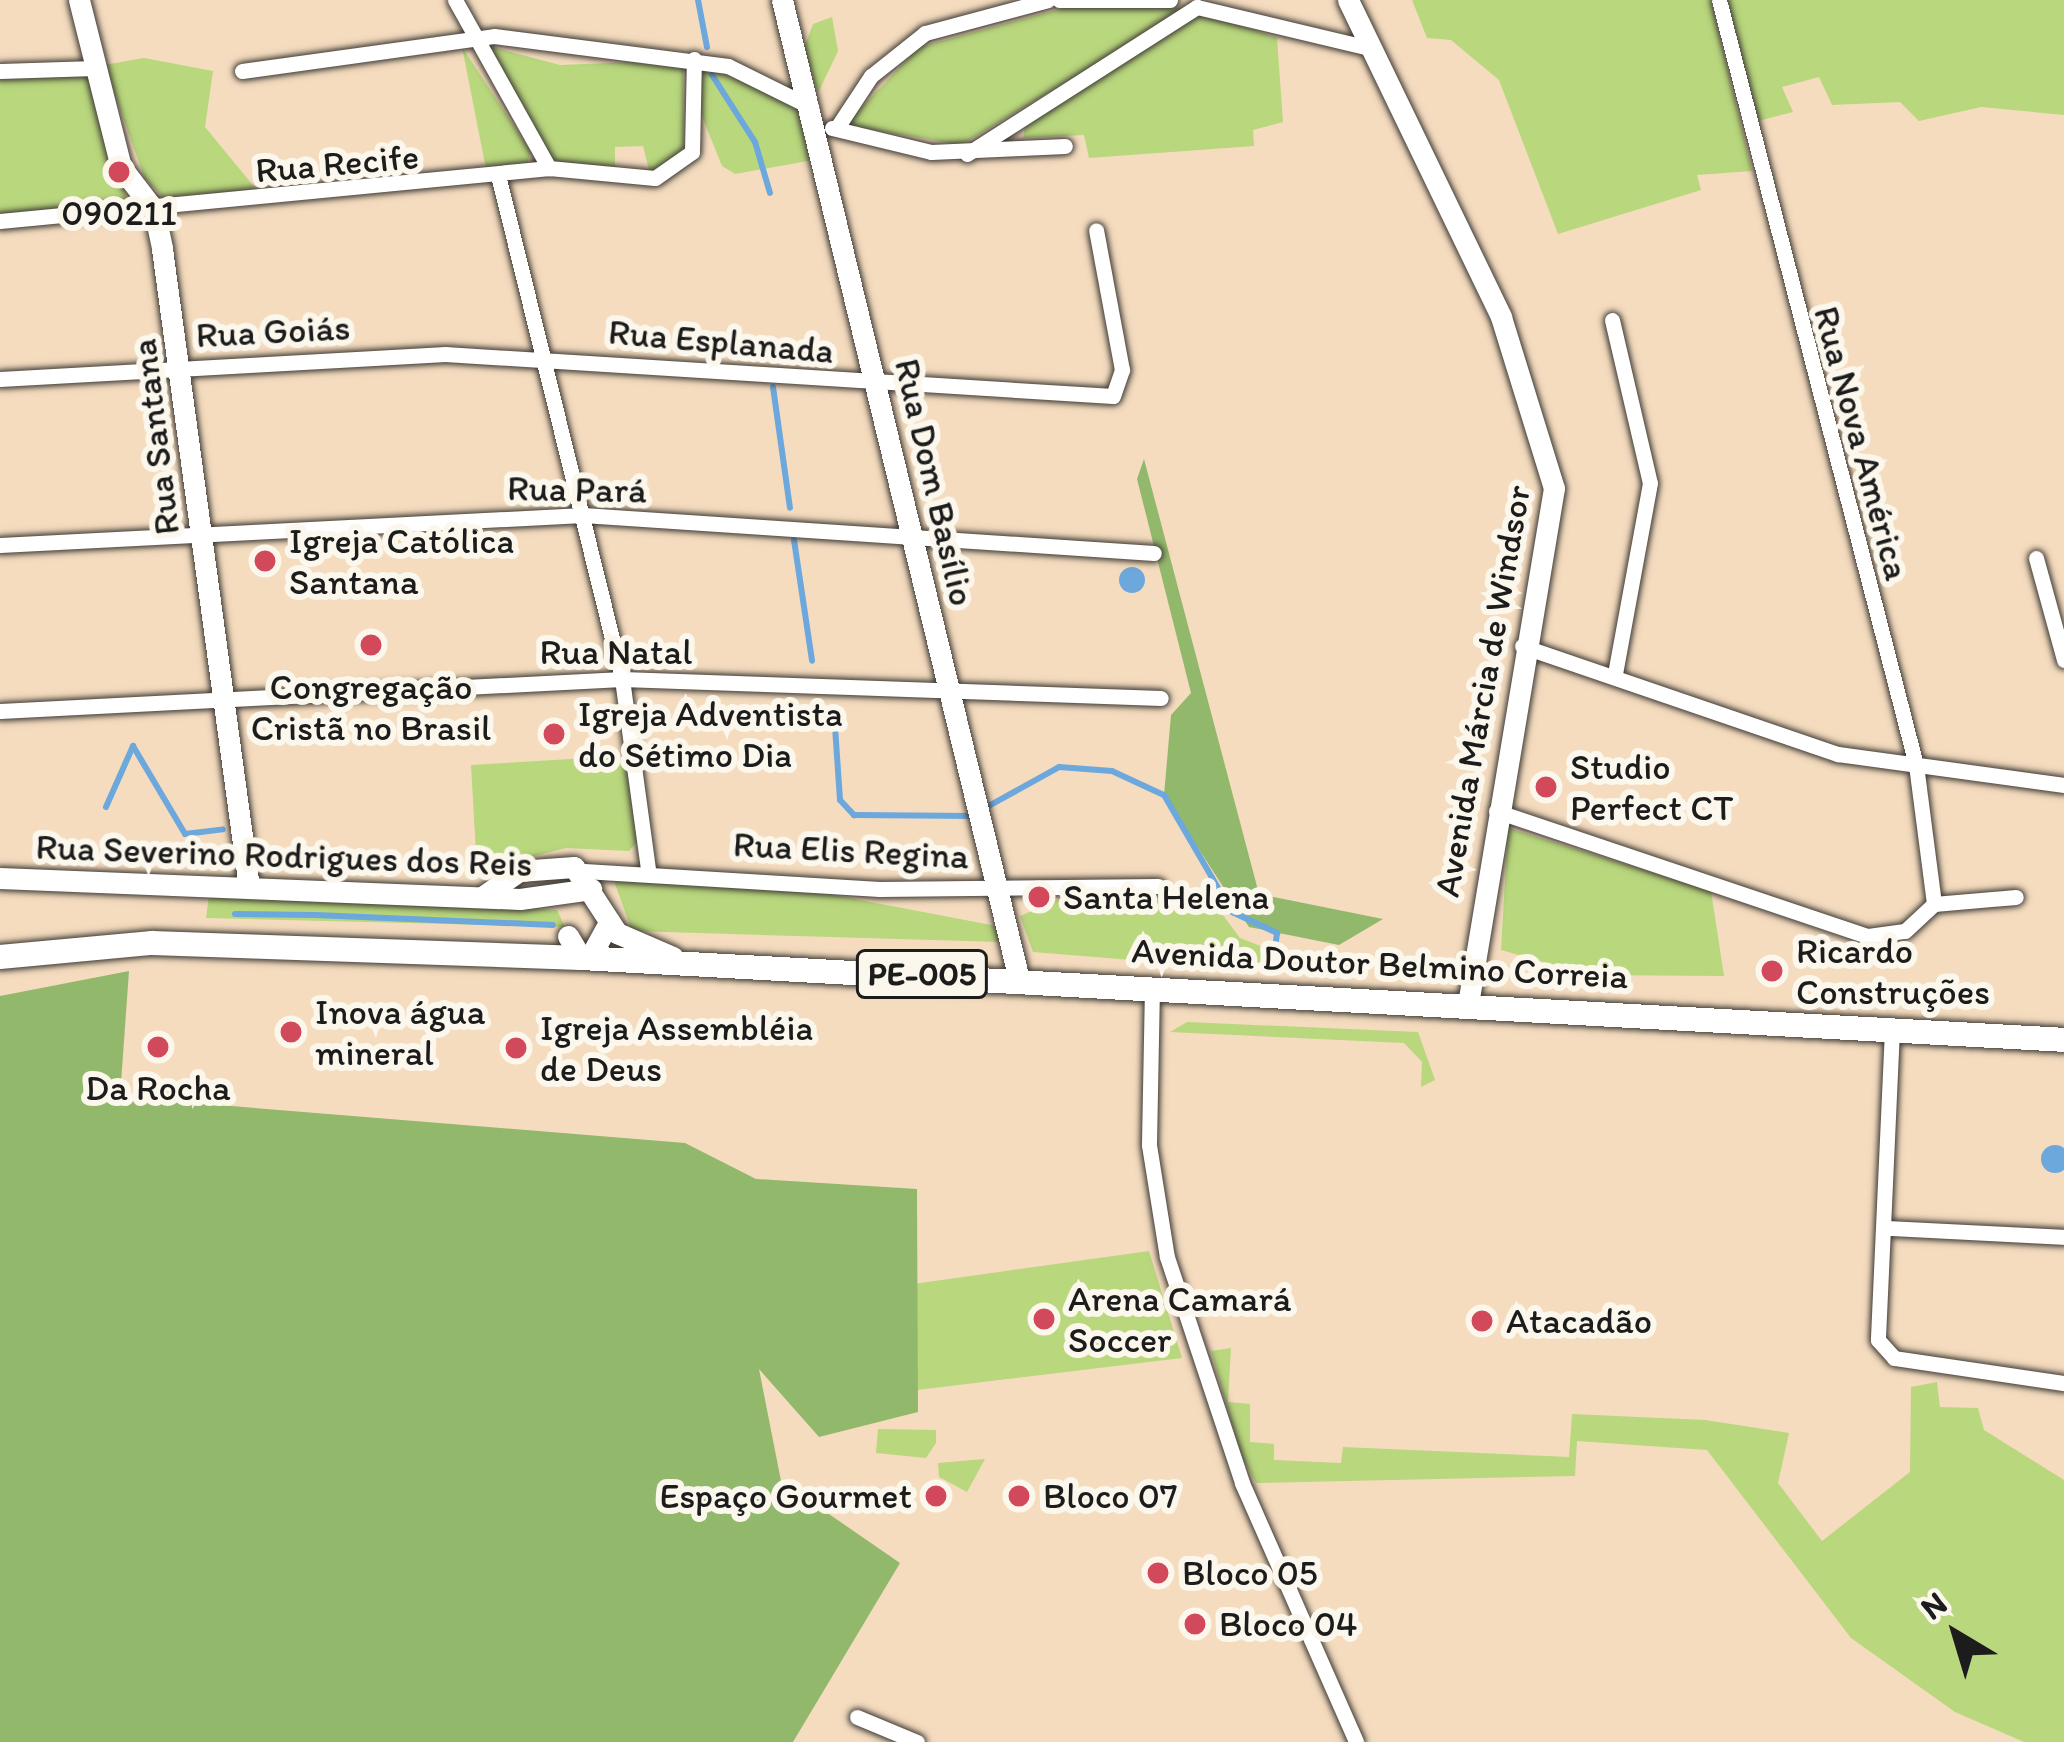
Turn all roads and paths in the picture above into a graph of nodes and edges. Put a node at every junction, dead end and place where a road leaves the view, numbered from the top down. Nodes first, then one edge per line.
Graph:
1 (80, 0) edge
2 (455, 0) edge
3 (782, 0) edge
4 (1048, 0) edge
5 (1059, 0) edge
6 (1170, 0) edge
7 (1348, 0) edge
8 (1719, 0) edge
9 (1196, 3) edge
10 (469, 37) junction
11 (1369, 47) junction
12 (694, 59) junction
13 (94, 68) junction
14 (0, 71) edge
15 (242, 71) dead end
16 (813, 109) junction
17 (828, 129) junction
18 (1065, 146) dead end
19 (967, 154) junction
20 (549, 168) junction
21 (499, 179) junction
22 (154, 210) junction
23 (0, 220) edge
24 (1096, 230) dead end
25 (1612, 320) dead end
26 (550, 357) junction
27 (182, 366) junction
28 (0, 379) edge
29 (878, 384) junction
30 (583, 515) junction
31 (201, 533) junction
32 (917, 535) junction
33 (0, 545) edge
34 (1154, 553) dead end
35 (2036, 558) dead end
36 (1522, 646) junction
37 (2064, 660) edge
38 (1616, 674) junction
39 (622, 679) junction
40 (948, 692) junction
41 (218, 696) junction
42 (1161, 698) dead end
43 (0, 711) edge
44 (1916, 765) junction
45 (2064, 785) edge
46 (1493, 810) junction
47 (648, 870) junction
48 (0, 878) edge
49 (248, 880) junction
50 (588, 880) junction
51 (997, 884) junction
52 (1158, 886) dead end
53 (482, 897) junction
54 (2016, 897) dead end
55 (566, 898) junction
56 (1934, 904) junction
57 (609, 922) junction
58 (568, 950) junction
59 (0, 957) edge
60 (692, 963) junction
61 (1019, 980) junction
62 (1152, 987) junction
63 (1468, 1004) junction
64 (1892, 1029) junction
65 (2064, 1040) edge
66 (1889, 1228) junction
67 (2064, 1237) edge
68 (2064, 1383) edge
69 (857, 1717) dead end
70 (917, 1742) edge
71 (1357, 1742) edge

1 - 13 street, Rua Santana
2 - 10 street
3 - 16 street, Rua Dom Basílio
4 - 17 street
5 - 6 street
7 - 11 street, Avenida Márcia de Windsor
8 - 44 street, Rua Nova América
9 - 11 street
9 - 19 street
10 - 12 street
10 - 15 street
10 - 20 street
11 - 36 street, Avenida Márcia de Windsor
12 - 16 street
12 - 20 street, Rua Recife
13 - 14 street
13 - 22 street, Rua Santana
16 - 17 street, Rua Dom Basílio
17 - 19 street
17 - 29 street, Rua Dom Basílio
18 - 19 street
20 - 21 street, Rua Recife
21 - 22 street, Rua Recife
21 - 26 street
22 - 23 street, Rua Recife
22 - 27 street, Rua Santana
24 - 29 street, Rua Esplanada
25 - 38 street
26 - 27 street, Rua Goiás
26 - 29 street, Rua Esplanada
26 - 30 street
27 - 28 street, Rua Goiás
27 - 31 street, Rua Santana
29 - 32 street, Rua Dom Basílio
30 - 31 street, Rua Pará
30 - 32 street, Rua Pará
30 - 39 street
31 - 33 street, Rua Pará
31 - 41 street, Rua Santana
32 - 34 street, Rua Pará
32 - 40 street, Rua Dom Basílio
35 - 37 street
36 - 38 street
36 - 46 street, Avenida Márcia de Windsor
38 - 44 street
39 - 40 street, Rua Natal
39 - 41 street, Rua Natal
39 - 47 street
40 - 42 street, Rua Natal
40 - 51 street, Rua Dom Basílio
41 - 43 street, Rua Natal
41 - 49 street, Rua Santana
44 - 45 street
44 - 56 street, Rua Nova América
46 - 56 street
46 - 63 street, Avenida Márcia de Windsor
47 - 50 street, Rua Elis Regina
47 - 51 street, Rua Elis Regina
48 - 49 street, Rua Severino Rodrigues dos Reis
49 - 53 street, Rua Severino Rodrigues dos Reis
50 - 53 street
50 - 55 street, Rua Severino Rodrigues dos Reis
50 - 57 street
51 - 52 street, Rua Elis Regina
51 - 61 street, Rua Dom Basílio
53 - 55 street, Rua Severino Rodrigues dos Reis
54 - 56 street
55 - 58 street, Rua Severino Rodrigues dos Reis
57 - 58 street
57 - 60 street, Avenida Doutor Belmino Correia
58 - 59 main road, Avenida Doutor Belmino Correia / PE-005
58 - 60 main road, Avenida Doutor Belmino Correia / PE-005
60 - 61 main road, Avenida Doutor Belmino Correia / PE-005
61 - 62 main road, Avenida Doutor Belmino Correia / PE-005
62 - 63 main road, Avenida Doutor Belmino Correia / PE-005
62 - 71 street
63 - 64 main road, Avenida Doutor Belmino Correia / PE-005
64 - 65 main road, Avenida Doutor Belmino Correia / PE-005
64 - 66 street
66 - 67 street
66 - 68 street
69 - 70 street

